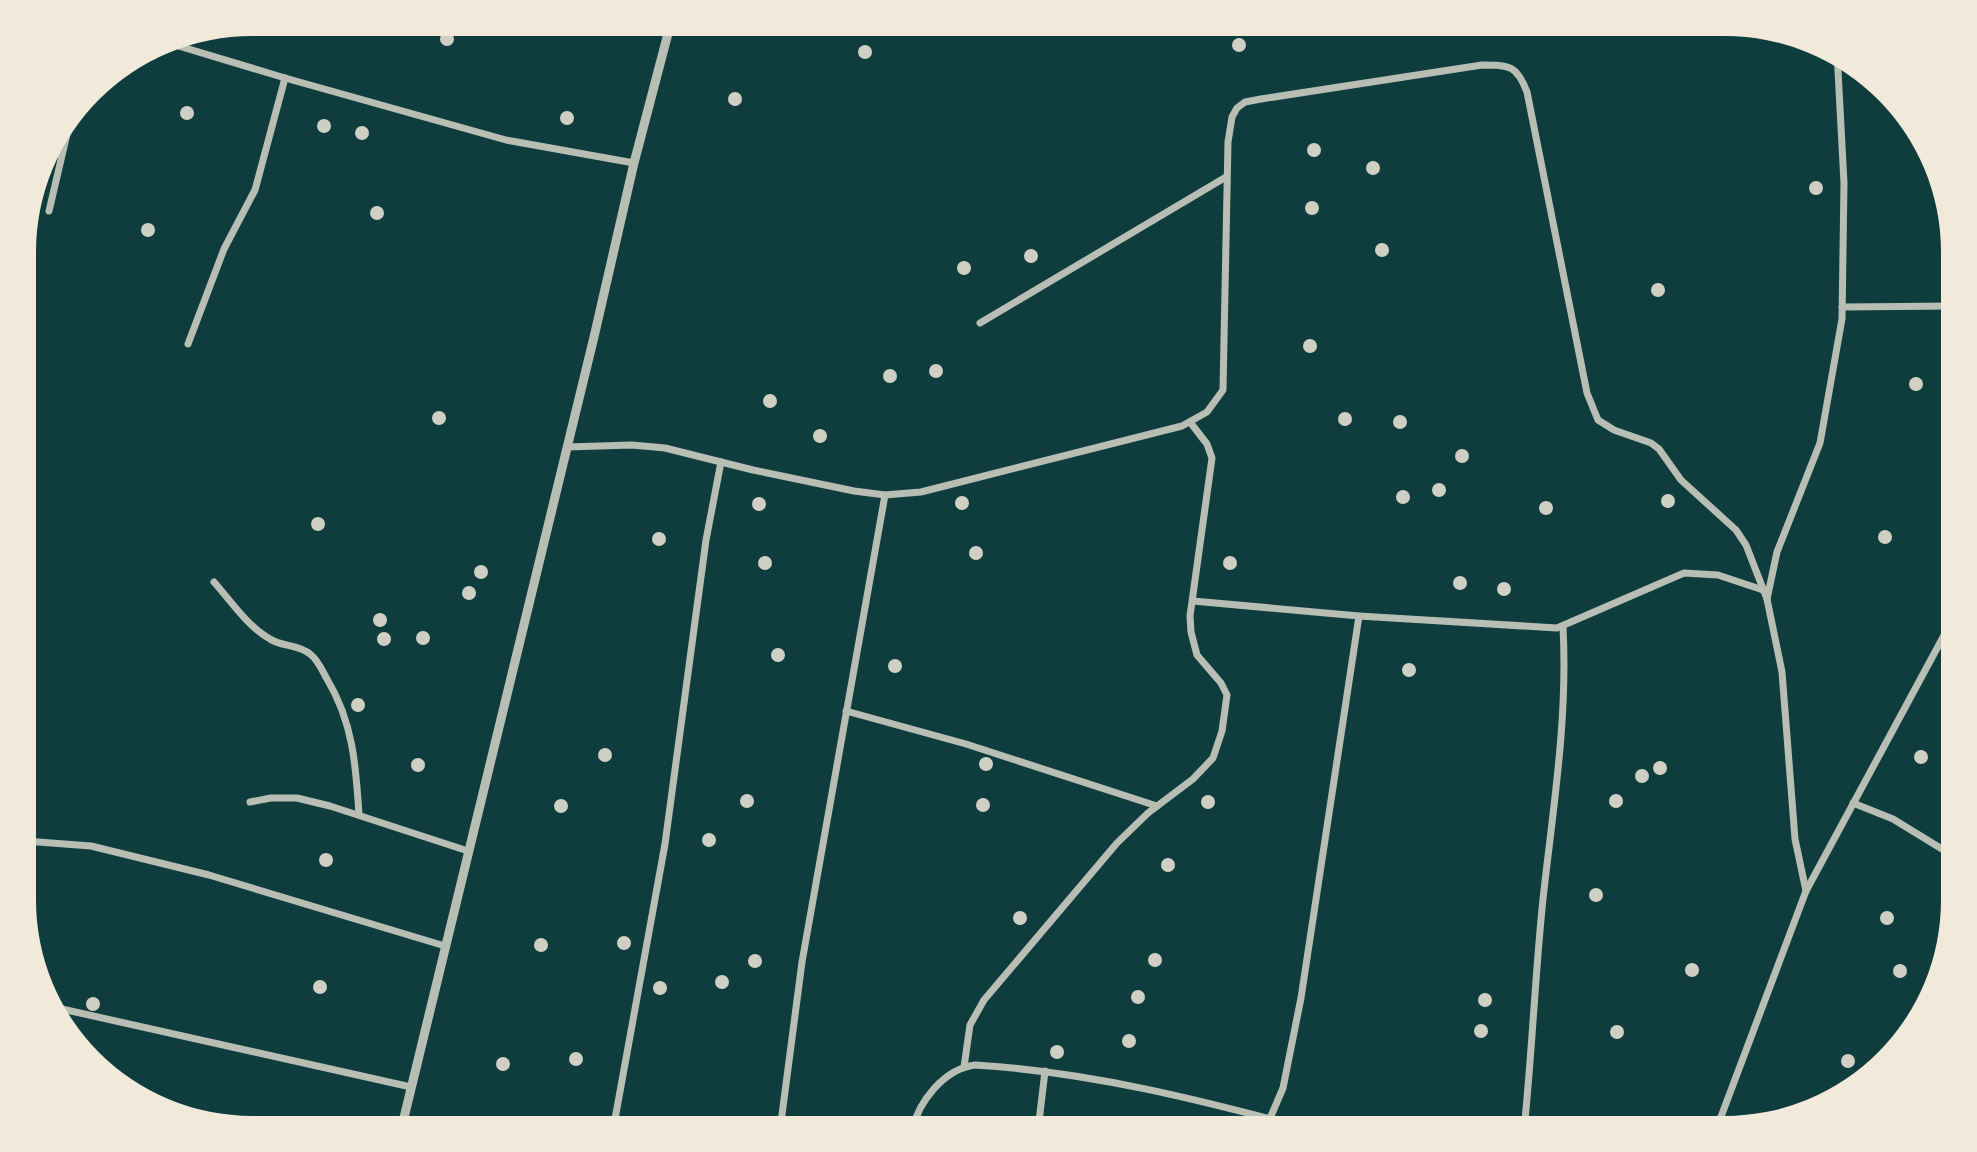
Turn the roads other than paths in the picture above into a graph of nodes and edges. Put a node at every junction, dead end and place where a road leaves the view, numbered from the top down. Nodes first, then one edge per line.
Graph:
1 (667, 36) edge
2 (184, 47) edge
3 (1838, 68) edge
4 (285, 78) junction
5 (64, 145) edge
6 (634, 163) junction
7 (1226, 177) junction
8 (49, 211) dead end
9 (1941, 306) edge
10 (1842, 307) junction
11 (980, 323) dead end
12 (188, 344) dead end
13 (1190, 422) junction
14 (567, 447) junction
15 (721, 462) junction
16 (885, 495) junction
17 (214, 582) dead end
18 (1763, 590) junction
19 (1767, 599) junction
20 (1193, 601) junction
21 (1359, 616) junction
22 (1563, 627) junction
23 (1941, 641) edge
24 (846, 711) junction
25 (250, 802) dead end
26 (1853, 803) junction
27 (1157, 806) junction
28 (359, 815) junction
29 (36, 842) edge
30 (1941, 848) edge
31 (468, 851) junction
32 (1806, 891) junction
33 (445, 946) junction
34 (66, 1010) edge
35 (964, 1067) junction
36 (1045, 1071) junction
37 (411, 1087) junction
38 (404, 1116) edge
39 (616, 1116) edge
40 (782, 1116) edge
41 (917, 1116) edge
42 (1040, 1116) edge
43 (1262, 1116) edge
44 (1271, 1116) edge
45 (1525, 1116) edge
46 (1721, 1116) edge

1 - 6 street
2 - 4 street
3 - 10 street
4 - 6 street
4 - 12 street
5 - 8 street
6 - 14 street
7 - 11 street
7 - 13 street
7 - 18 street
9 - 10 street
10 - 19 street
13 - 16 street
13 - 20 street
14 - 15 street
14 - 31 street
15 - 16 street
15 - 39 street
16 - 24 street
17 - 28 street
18 - 19 street
18 - 22 street
19 - 32 street
20 - 21 street
20 - 27 street
21 - 22 street
21 - 44 street
22 - 45 street
23 - 26 street
24 - 27 street
24 - 40 street
25 - 28 street
26 - 30 street
26 - 32 street
27 - 35 street
28 - 31 street
29 - 33 street
31 - 33 street
32 - 46 street
33 - 37 street
34 - 37 street
35 - 36 street
35 - 41 street
36 - 42 street
36 - 43 street
37 - 38 street

